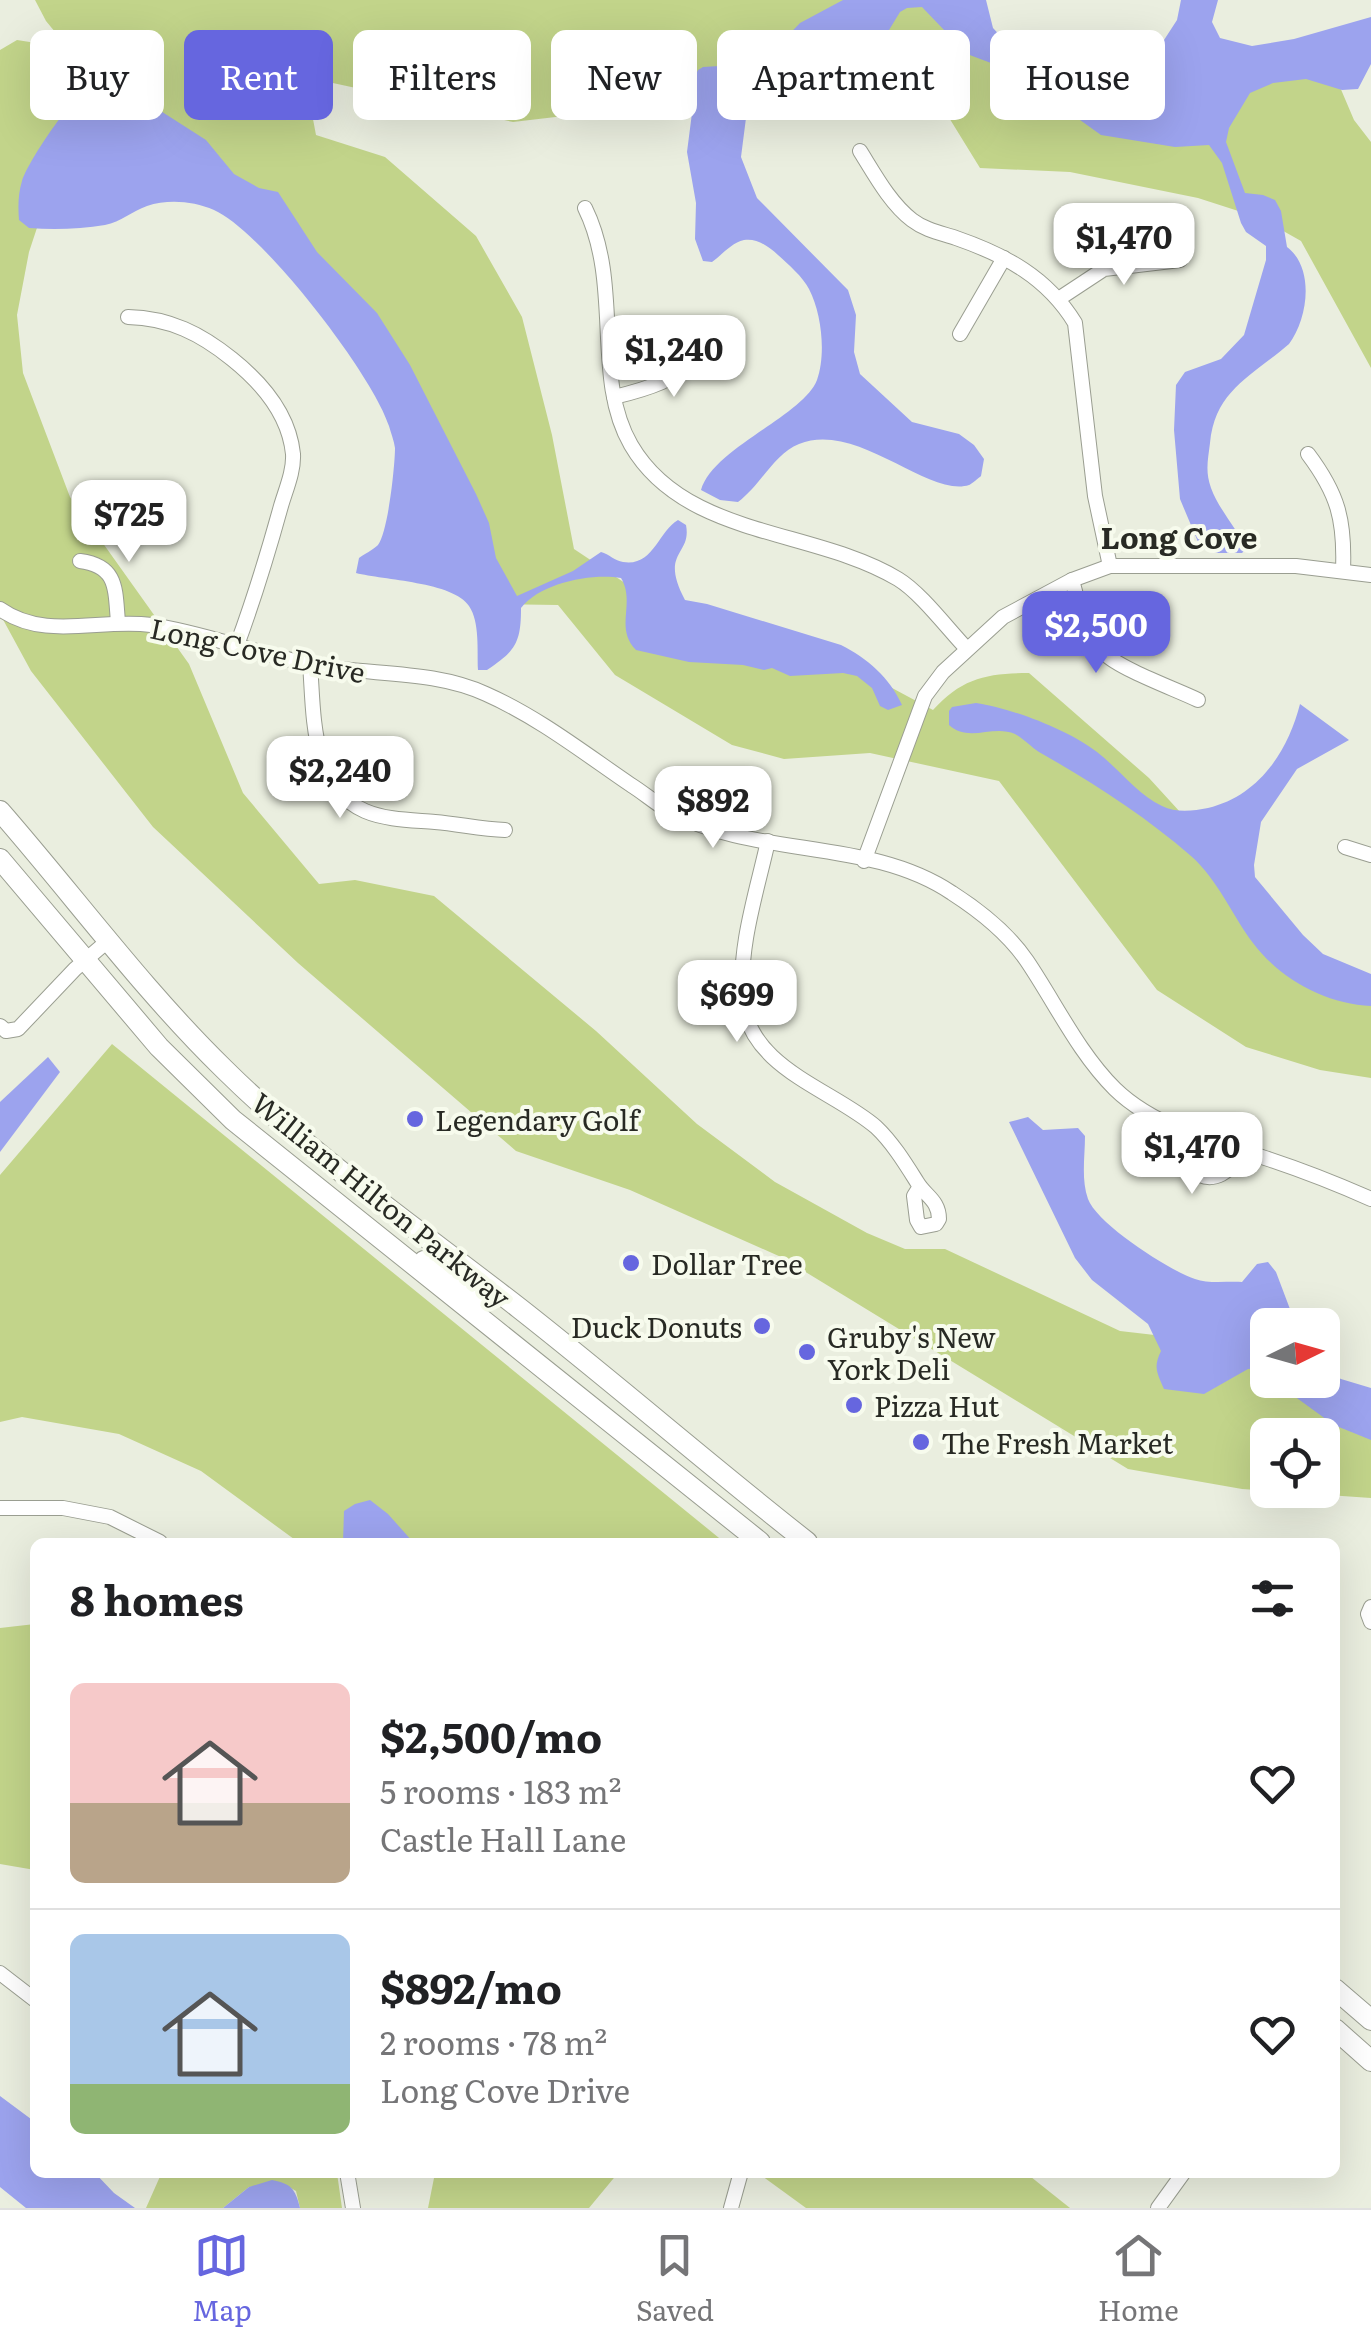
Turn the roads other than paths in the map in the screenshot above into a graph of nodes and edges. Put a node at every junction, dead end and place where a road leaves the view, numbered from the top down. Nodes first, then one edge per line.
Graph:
1 (860, 151) dead end
2 (585, 208) dead end
3 (1004, 258) junction
4 (1180, 260) dead end
5 (1060, 298) junction
6 (128, 317) dead end
7 (960, 334) dead end
8 (728, 353) dead end
9 (614, 397) junction
10 (1308, 454) dead end
11 (80, 560) dead end
12 (1110, 566) junction
13 (1343, 570) junction
14 (1371, 575) edge
15 (1072, 580) junction
16 (0, 608) edge
17 (118, 622) junction
18 (237, 644) junction
19 (967, 649) junction
20 (310, 664) junction
21 (1198, 700) dead end
22 (0, 811) edge
23 (505, 830) dead end
24 (768, 841) junction
25 (1345, 847) dead end
26 (1371, 855) edge
27 (0, 859) edge
28 (864, 860) junction
29 (110, 940) junction
30 (84, 961) junction
31 (0, 1026) edge
32 (190, 1034) junction
33 (1179, 1128) junction
34 (1241, 1152) junction
35 (920, 1188) dead end
36 (1371, 1199) edge
37 (366, 1227) junction
38 (502, 1296) junction
39 (0, 1508) edge
40 (152, 1538) edge
41 (755, 1538) edge
42 (802, 1538) edge
43 (1371, 1607) edge
44 (1371, 1622) edge
45 (0, 1974) edge
46 (1340, 1993) edge
47 (30, 1996) edge
48 (1371, 2020) edge
49 (1340, 2033) edge
50 (1371, 2061) edge
51 (348, 2178) edge
52 (740, 2178) edge
53 (1180, 2178) edge
54 (353, 2208) edge
55 (732, 2208) edge
56 (1158, 2208) edge

1 - 3 street
2 - 9 street
3 - 5 street
3 - 7 street
4 - 5 street
5 - 12 street
6 - 18 street
8 - 9 street
9 - 19 street
10 - 13 street
11 - 17 street
12 - 13 street
12 - 15 street
13 - 14 street
15 - 19 street
15 - 21 street
16 - 17 street, Long Cove Drive
17 - 18 street, Long Cove Drive
18 - 20 street, Long Cove Drive
19 - 28 street
20 - 23 street
20 - 24 street, Long Cove Drive
22 - 29 highway, William Hilton Parkway
24 - 28 street, Long Cove Drive
24 - 35 street
25 - 26 street
27 - 30 highway, William Hilton Parkway
28 - 33 street, Long Cove Drive
29 - 30 street
29 - 32 highway, William Hilton Parkway
30 - 31 street
30 - 32 highway
30 - 37 highway, William Hilton Parkway
32 - 38 highway, William Hilton Parkway
33 - 34 street, Long Cove Drive
33 - 34 street
34 - 36 street, Long Cove Drive
37 - 38 highway
37 - 41 highway, William Hilton Parkway
38 - 42 highway, William Hilton Parkway
39 - 40 street
43 - 44 street
45 - 47 street
46 - 48 highway
49 - 50 highway
51 - 54 street
52 - 55 street
53 - 56 street

